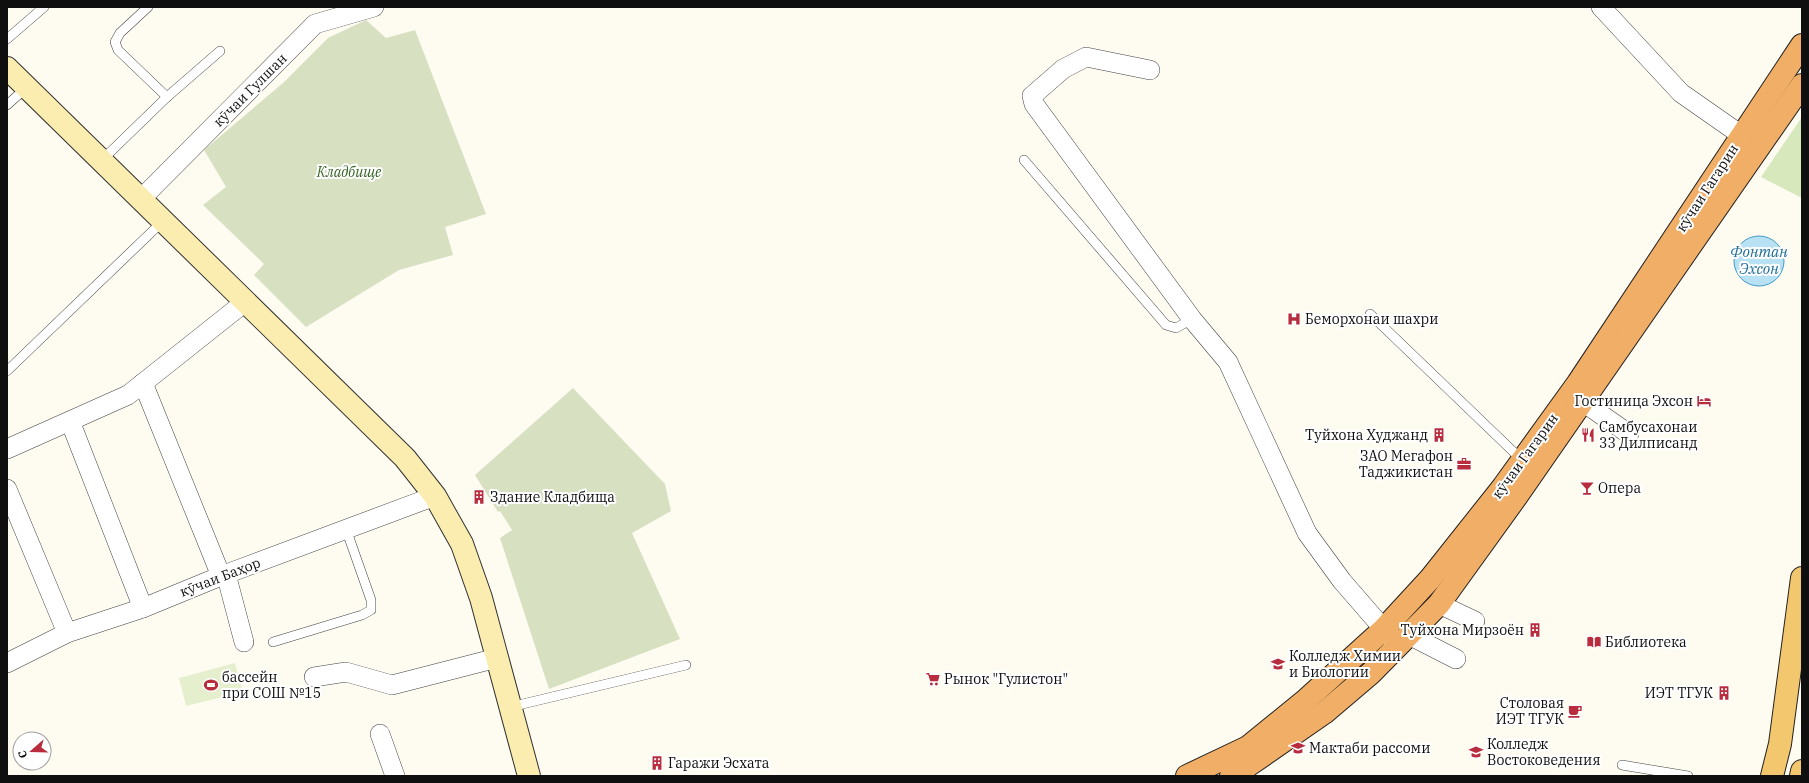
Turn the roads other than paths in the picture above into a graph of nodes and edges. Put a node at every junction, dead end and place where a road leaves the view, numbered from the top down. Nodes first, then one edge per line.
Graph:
1 (44, 7) edge
2 (148, 7) edge
3 (374, 7) edge
4 (1601, 7) edge
5 (7, 39) edge
6 (1802, 45) edge
7 (220, 51) dead end
8 (7, 68) edge
9 (1150, 70) dead end
10 (1802, 85) edge
11 (26, 88) junction
12 (167, 97) junction
13 (7, 105) edge
14 (1750, 141) junction
15 (102, 160) junction
16 (1024, 160) dead end
17 (141, 199) junction
18 (163, 221) junction
19 (245, 302) junction
20 (1370, 314) dead end
21 (1192, 319) junction
22 (7, 371) edge
23 (143, 383) junction
24 (1583, 402) junction
25 (70, 421) junction
26 (1629, 434) dead end
27 (7, 449) edge
28 (1522, 460) junction
29 (7, 489) edge
30 (435, 496) junction
31 (346, 529) junction
32 (223, 575) junction
33 (1802, 578) edge
34 (1439, 604) junction
35 (143, 608) junction
36 (1475, 621) dead end
37 (1383, 630) junction
38 (66, 634) junction
39 (1404, 641) junction
40 (244, 642) dead end
41 (273, 642) dead end
42 (498, 658) junction
43 (1456, 659) dead end
44 (7, 663) edge
45 (686, 665) dead end
46 (314, 677) dead end
47 (510, 707) junction
48 (380, 734) dead end
49 (1622, 765) dead end
50 (1802, 771) edge
51 (395, 776) edge
52 (529, 776) edge
53 (1187, 776) edge
54 (1231, 776) edge
55 (1688, 776) edge
56 (1772, 776) edge
57 (1801, 776) edge

1 - 5 lane
2 - 12 lane
3 - 17 street, кӯчаи Гулшан
4 - 14 street
6 - 14 highway, кӯчаи Гагарин
7 - 12 lane
8 - 11 main road
9 - 21 street
10 - 14 highway, кӯчаи Гагарин
11 - 13 lane
11 - 15 main road
12 - 15 lane
14 - 24 highway, кӯчаи Гагарин
14 - 28 highway, кӯчаи Гагарин
15 - 17 main road
16 - 21 lane
17 - 18 main road
18 - 19 main road
18 - 22 lane
19 - 23 street
19 - 30 main road
20 - 28 lane
21 - 37 street
23 - 25 street
23 - 32 street
24 - 26 street
24 - 34 highway, кӯчаи Гагарин
25 - 27 street
25 - 35 street
28 - 37 highway, кӯчаи Гагарин
29 - 38 street
30 - 31 street, кӯчаи Баҳор
30 - 42 main road
31 - 32 street, кӯчаи Баҳор
31 - 41 lane
32 - 35 street, кӯчаи Баҳор
32 - 40 street
33 - 56 main road
34 - 36 street
34 - 39 highway, кӯчаи Гагарин
35 - 38 street, кӯчаи Баҳор
37 - 39 street
37 - 53 highway, кӯчаи Гагарин
38 - 44 street, кӯчаи Баҳор
39 - 43 street
39 - 54 highway, кӯчаи Гагарин
42 - 46 street
42 - 47 main road
45 - 47 lane
47 - 52 main road
48 - 51 street
49 - 55 lane
50 - 57 main road

